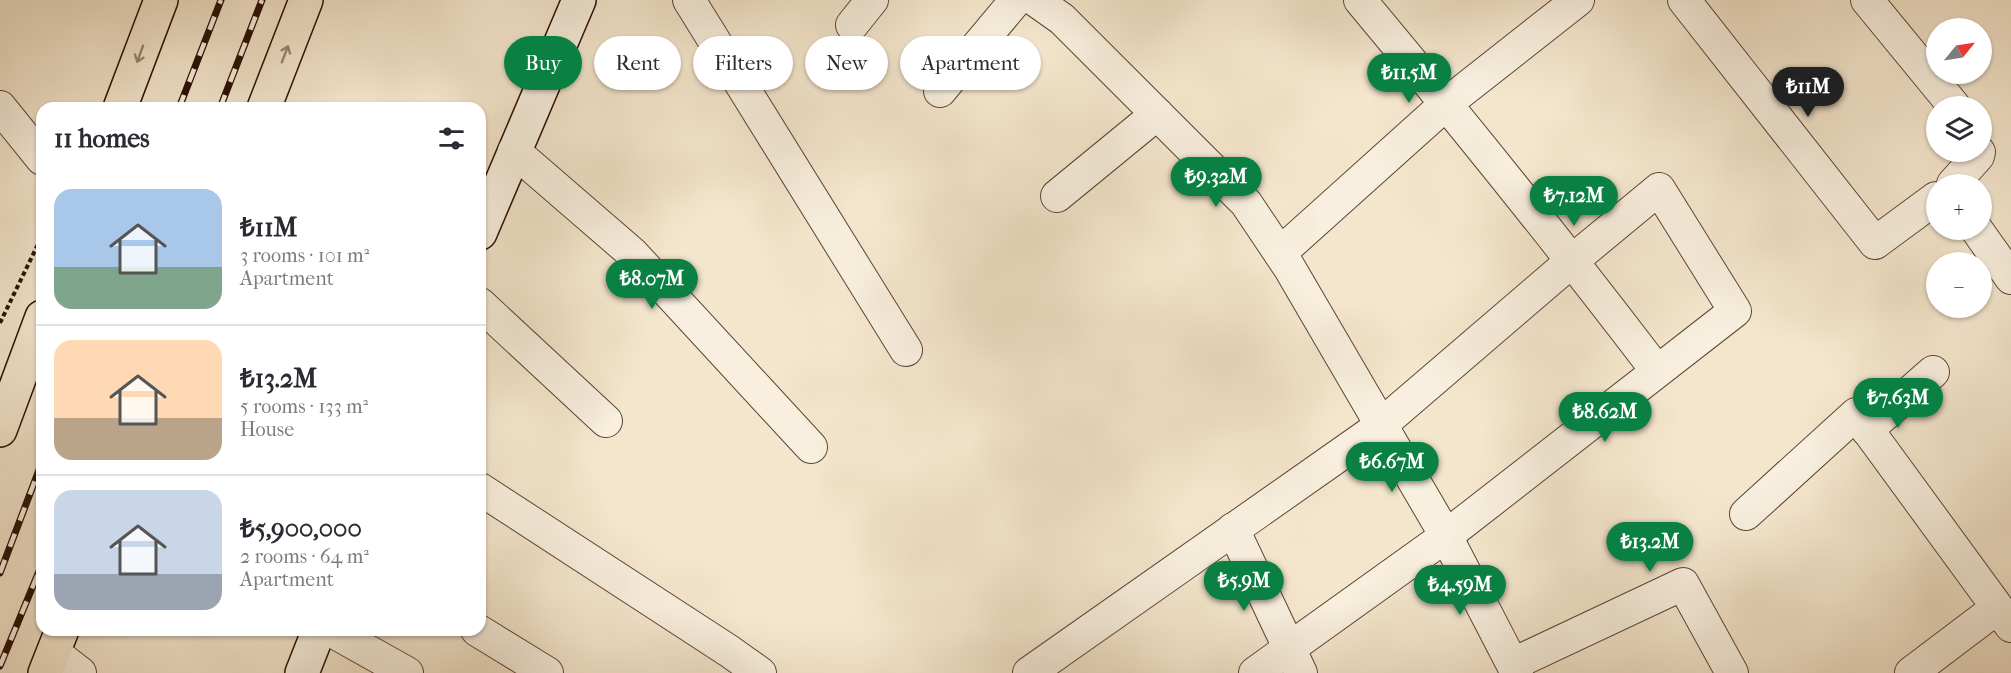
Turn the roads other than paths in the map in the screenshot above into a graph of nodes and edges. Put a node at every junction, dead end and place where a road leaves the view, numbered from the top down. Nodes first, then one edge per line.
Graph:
1 (160, 0) edge
2 (306, 0) edge
3 (579, 0) edge
4 (689, 0) edge
5 (872, 0) edge
6 (1016, 0) edge
7 (1035, 0) edge
8 (1360, 0) edge
9 (1578, 0) edge
10 (1684, 0) edge
11 (1867, 0) edge
12 (852, 25) dead end
13 (939, 91) dead end
14 (1946, 96) edge
15 (122, 102) edge
16 (266, 102) edge
17 (1446, 104) junction
18 (1157, 114) junction
19 (4, 123) edge
20 (514, 151) junction
21 (36, 153) edge
22 (1973, 162) edge
23 (1962, 174) edge
24 (1057, 196) dead end
25 (1926, 205) edge
26 (486, 219) edge
27 (1984, 240) edge
28 (1280, 253) junction
29 (1573, 260) junction
30 (2011, 278) edge
31 (486, 310) edge
32 (36, 333) edge
33 (906, 350) dead end
34 (1657, 371) junction
35 (1933, 372) dead end
36 (606, 421) dead end
37 (1381, 425) junction
38 (0, 430) edge
39 (1867, 430) junction
40 (811, 447) dead end
41 (486, 493) edge
42 (1746, 514) dead end
43 (1233, 529) junction
44 (1446, 536) junction
45 (2004, 617) edge
46 (486, 635) edge
47 (317, 636) edge
48 (341, 636) edge
49 (53, 652) edge
50 (1295, 661) edge
51 (1514, 670) edge
52 (80, 673) edge
53 (302, 673) edge
54 (406, 673) edge
55 (548, 673) edge
56 (760, 673) edge
57 (1029, 673) edge
58 (1255, 673) edge
59 (1731, 673) edge
60 (1911, 673) edge

1 -> 15 main road
16 -> 2 main road
3 - 20 street
4 - 33 street
5 - 12 street
6 - 13 street
7 - 18 street
8 - 17 street
9 - 17 street
10 - 25 street
11 - 14 street
17 - 28 street
17 - 29 street
18 - 24 street
18 - 28 street
19 - 21 street
20 - 26 street
20 - 40 street
22 - 23 street
27 - 30 street
28 - 37 street
29 - 34 street
29 - 34 street
29 - 37 street
31 - 36 street
32 - 38 main road
34 - 44 street
35 - 39 street
37 - 43 street
37 - 44 street
39 - 42 street
39 - 45 street
41 - 56 street
43 - 50 street
43 - 57 street
44 - 50 street
44 - 51 street
45 - 60 street
46 - 55 street
47 - 53 street
48 - 54 street
49 - 52 street
50 - 58 street
51 - 59 street

